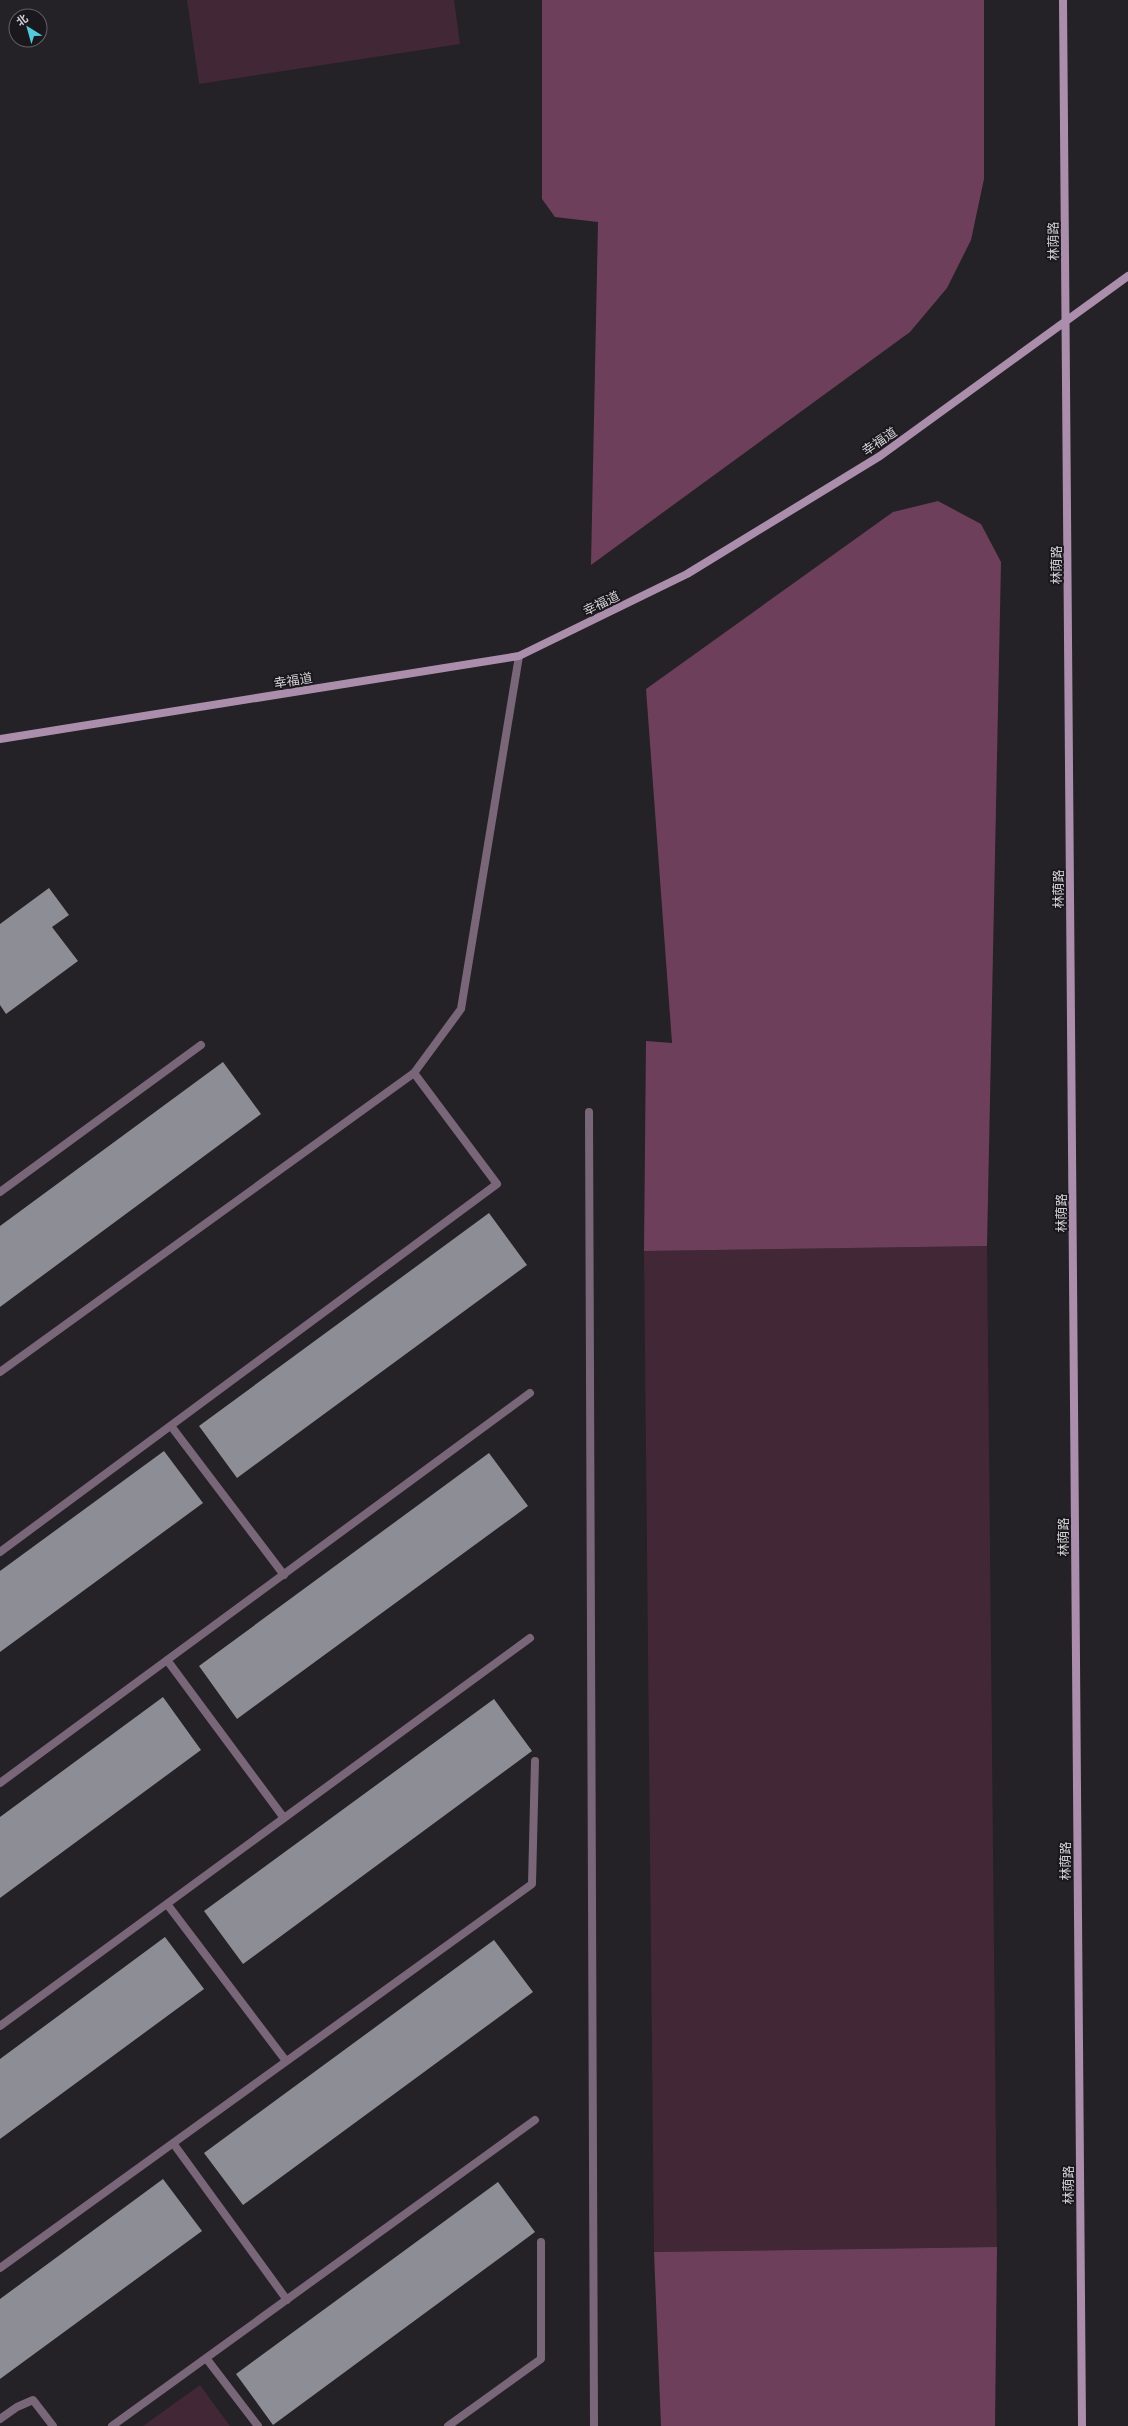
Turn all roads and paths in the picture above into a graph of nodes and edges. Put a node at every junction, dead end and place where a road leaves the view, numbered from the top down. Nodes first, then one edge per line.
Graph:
1 (1063, 0) edge
2 (1128, 276) edge
3 (1066, 322) junction
4 (519, 656) junction
5 (0, 739) edge
6 (201, 1046) dead end
7 (414, 1073) junction
8 (589, 1112) dead end
9 (0, 1192) edge
10 (0, 1372) edge
11 (530, 1393) dead end
12 (171, 1426) junction
13 (0, 1552) edge
14 (284, 1575) junction
15 (530, 1638) dead end
16 (167, 1660) junction
17 (535, 1761) dead end
18 (0, 1783) edge
19 (284, 1818) junction
20 (167, 1904) junction
21 (0, 2026) edge
22 (286, 2061) junction
23 (535, 2120) dead end
24 (172, 2143) junction
25 (541, 2242) dead end
26 (0, 2268) edge
27 (287, 2300) junction
28 (206, 2358) junction
29 (0, 2419) edge
30 (53, 2426) edge
31 (112, 2426) edge
32 (258, 2426) edge
33 (448, 2426) edge
34 (594, 2426) edge
35 (1082, 2426) edge

1 - 3 main road, 林荫路
2 - 3 main road, 幸福道
3 - 4 main road, 幸福道
3 - 35 main road, 林荫路
4 - 5 main road, 幸福道
4 - 7 street
6 - 9 street
7 - 10 street
7 - 12 street
8 - 34 street
11 - 14 street
12 - 13 street
12 - 14 street
14 - 16 street
15 - 19 street
16 - 18 street
16 - 19 street
17 - 22 street
19 - 20 street
20 - 21 street
20 - 22 street
22 - 24 street
23 - 27 street
24 - 26 street
24 - 27 street
25 - 33 street
27 - 28 street
28 - 31 street
28 - 32 street
29 - 30 street

